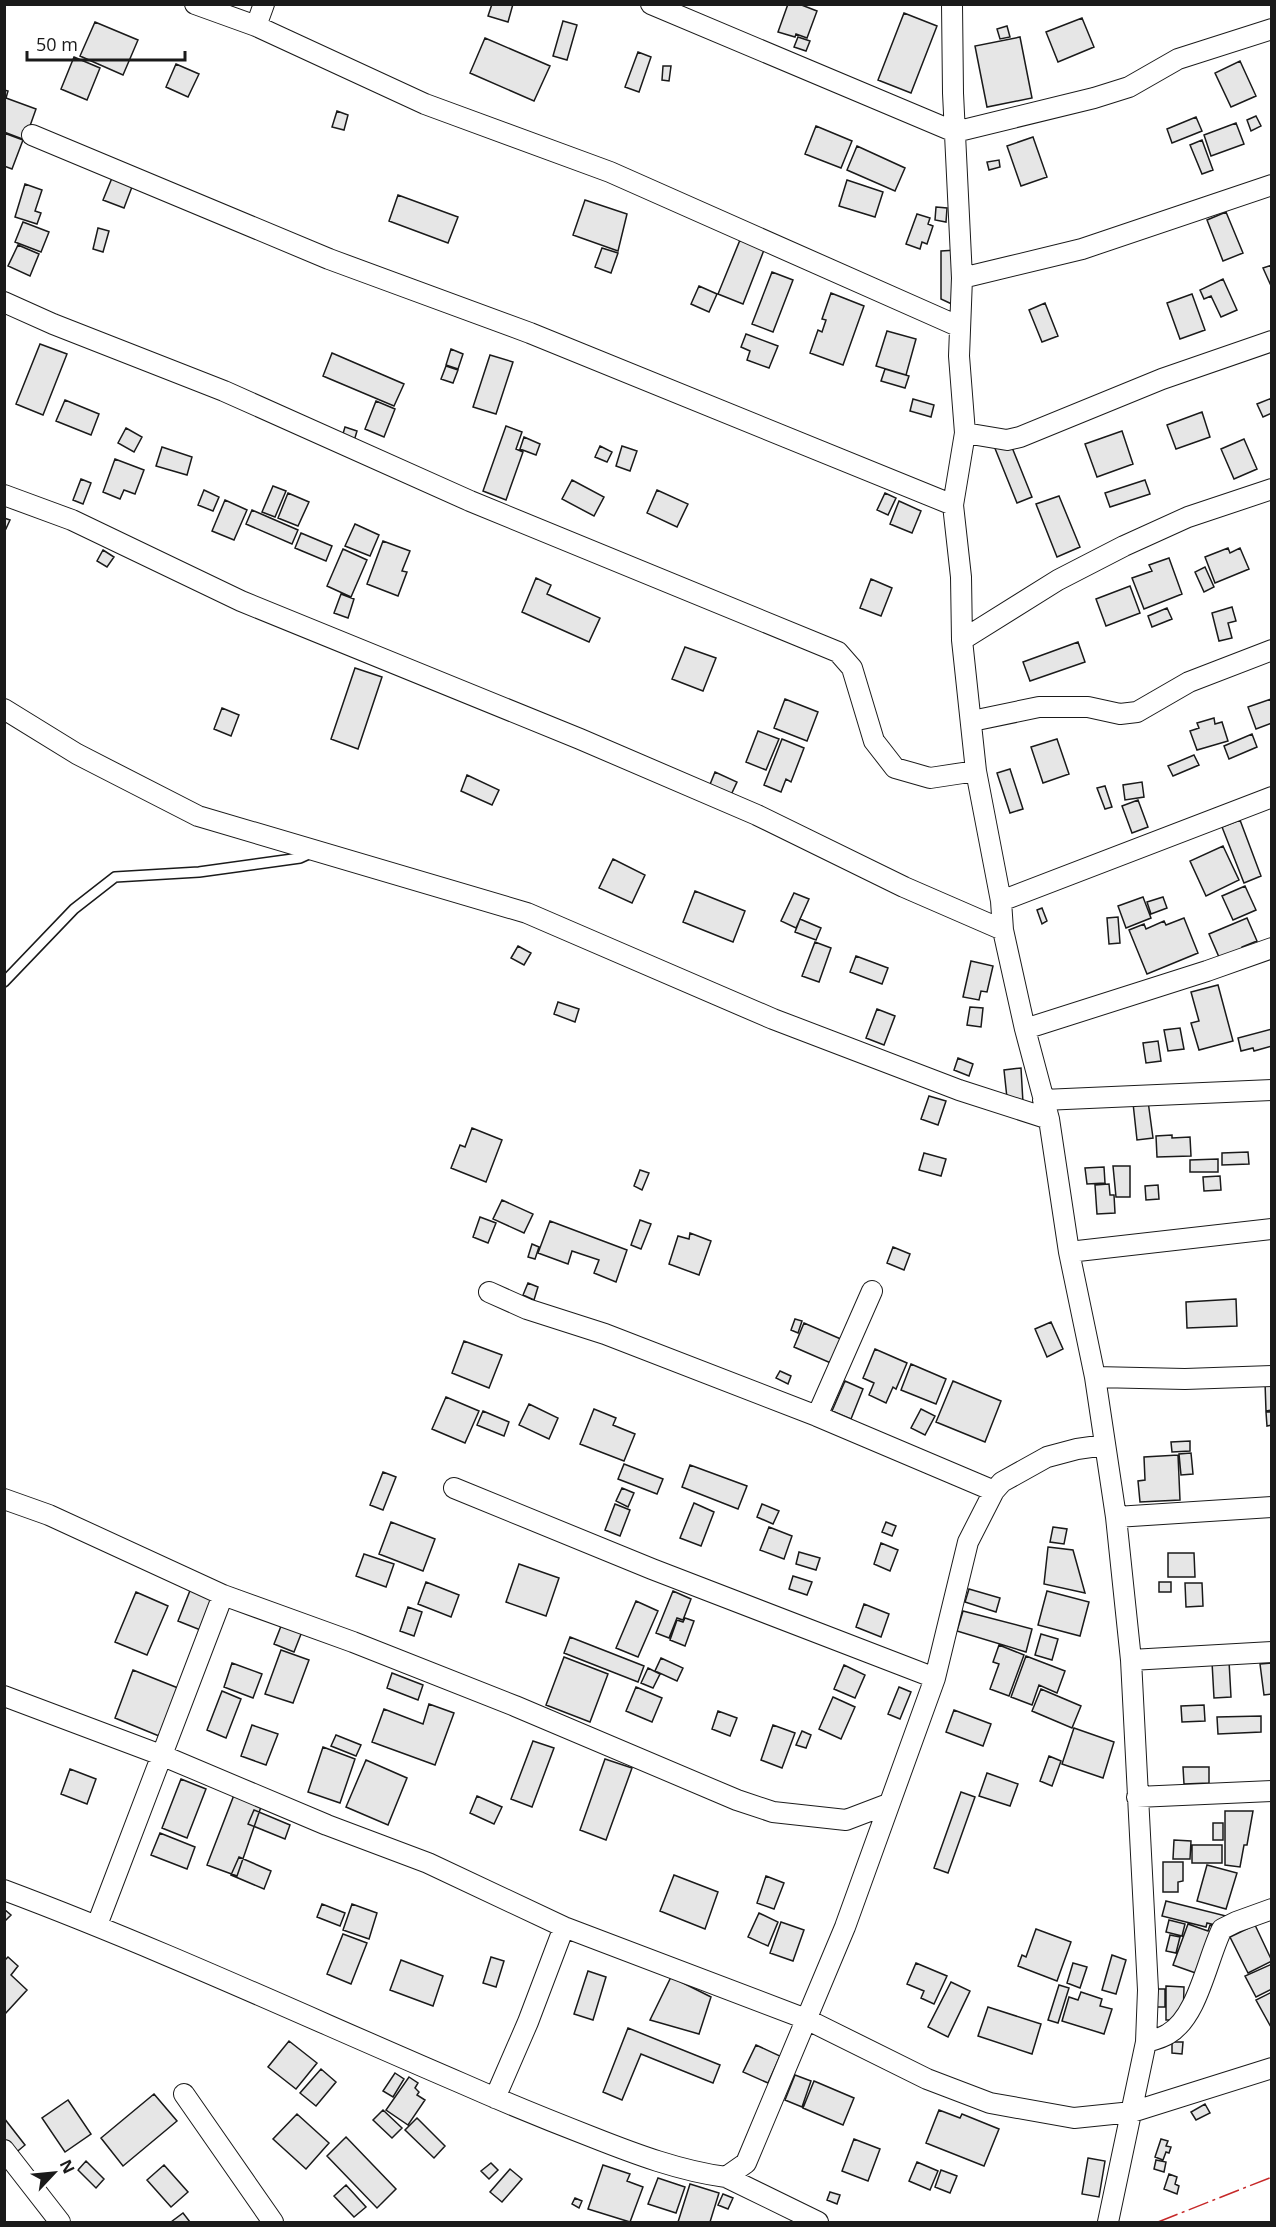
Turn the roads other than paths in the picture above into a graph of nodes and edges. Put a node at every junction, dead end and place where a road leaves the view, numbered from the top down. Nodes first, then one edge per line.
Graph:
1 (195, 4) edge
2 (264, 4) edge
3 (651, 4) edge
4 (952, 4) edge
5 (256, 26) junction
6 (1272, 29) edge
7 (955, 132) junction
8 (32, 135) dead end
9 (1272, 185) edge
10 (962, 278) junction
11 (4, 302) edge
12 (960, 327) junction
13 (1272, 341) edge
14 (965, 433) junction
15 (1272, 489) edge
16 (4, 495) edge
17 (953, 505) junction
18 (962, 640) junction
19 (1272, 650) edge
20 (4, 709) edge
21 (972, 721) junction
22 (976, 771) junction
23 (1272, 797) edge
24 (316, 850) junction
25 (1001, 900) junction
26 (1003, 930) junction
27 (1272, 948) edge
28 (4, 982) edge
29 (1025, 1029) junction
30 (1272, 1090) edge
31 (1043, 1100) junction
32 (1049, 1119) junction
33 (1272, 1229) edge
34 (1069, 1252) junction
35 (872, 1291) dead end
36 (489, 1292) dead end
37 (1272, 1376) edge
38 (1095, 1377) junction
39 (817, 1416) junction
40 (1105, 1445) junction
41 (454, 1488) dead end
42 (994, 1491) junction
43 (4, 1499) edge
44 (1272, 1507) edge
45 (1116, 1517) junction
46 (223, 1595) junction
47 (1272, 1652) edge
48 (1131, 1660) junction
49 (935, 1678) junction
50 (4, 1696) edge
51 (161, 1755) junction
52 (1272, 1791) edge
53 (1137, 1797) junction
54 (888, 1804) junction
55 (846, 1820) junction
56 (873, 1845) junction
57 (4, 1890) edge
58 (1272, 1909) edge
59 (97, 1925) junction
60 (564, 1928) junction
61 (806, 2019) junction
62 (1146, 2042) junction
63 (1272, 2068) edge
64 (184, 2094) dead end
65 (495, 2098) junction
66 (1132, 2112) junction
67 (4, 2150) edge
68 (726, 2177) junction
69 (60, 2223) edge
70 (273, 2223) edge
71 (818, 2223) edge
72 (1108, 2223) edge

1 - 5 street
2 - 5 street
3 - 7 street
4 - 7 street
5 - 12 street
6 - 7 street
7 - 10 street
8 - 17 street
9 - 10 street
10 - 12 street
11 - 22 street
12 - 14 street
13 - 14 street
14 - 17 street
15 - 18 street
16 - 26 street
17 - 18 street
18 - 21 street
19 - 21 street
20 - 24 street
21 - 22 street
22 - 25 street
23 - 25 street
24 - 28 lane
24 - 32 street
25 - 26 street
26 - 29 street
27 - 29 street
29 - 31 street
30 - 31 street
31 - 32 street
32 - 34 street
33 - 34 street
34 - 38 street
35 - 39 street
36 - 39 street
37 - 38 street
38 - 40 street
39 - 42 street
40 - 42 street
40 - 45 street
41 - 49 street
42 - 49 street
43 - 46 street
44 - 45 street
45 - 48 street
46 - 51 street
46 - 55 street
47 - 48 street
48 - 53 street
49 - 54 street
50 - 51 street
51 - 59 street
51 - 60 street
52 - 53 street
53 - 62 street
54 - 55 street
54 - 56 street
55 - 56 street
56 - 61 street
57 - 59 street
58 - 62 street
59 - 65 street
60 - 61 street
60 - 65 street
61 - 66 street
61 - 68 street
62 - 66 street
63 - 66 street
64 - 70 street
65 - 68 street
66 - 72 street
67 - 69 street
68 - 71 street

